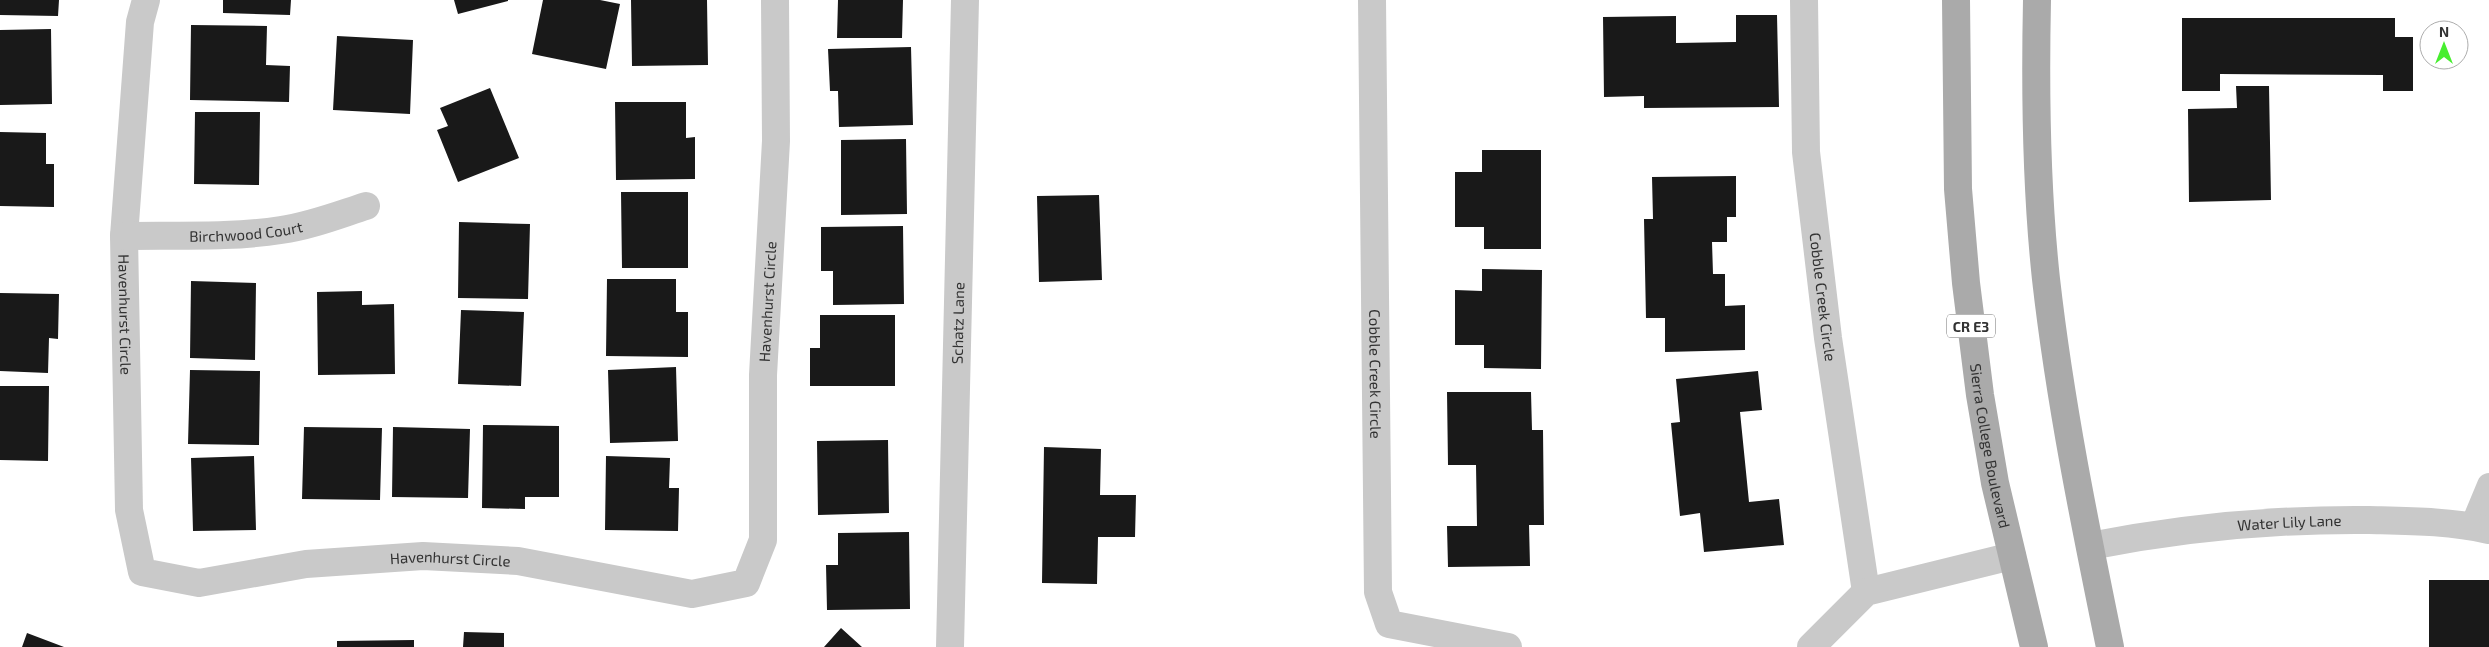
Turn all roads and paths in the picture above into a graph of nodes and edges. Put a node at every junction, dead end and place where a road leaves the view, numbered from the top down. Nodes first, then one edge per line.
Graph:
1 (146, 0) edge
2 (775, 0) edge
3 (965, 0) edge
4 (1372, 0) edge
5 (1804, 0) edge
6 (1956, 0) edge
7 (2037, 0) edge
8 (366, 206) dead end
9 (124, 236) junction
10 (2489, 485) edge
11 (2480, 528) edge
12 (2090, 546) junction
13 (2012, 556) junction
14 (1866, 592) junction
15 (950, 647) edge
16 (1508, 647) edge
17 (1812, 647) edge
18 (2034, 647) edge
19 (2110, 647) edge

1 - 9 street, Havenhurst Circle
2 - 9 street, Havenhurst Circle
3 - 15 street, Schatz Lane
4 - 16 street, Cobble Creek Circle
5 - 14 street, Cobble Creek Circle
6 - 13 main road, Sierra College Boulevard / CR E3
7 - 12 main road
8 - 9 street, Birchwood Court
10 - 11 lane
11 - 12 street, Water Lily Lane
12 - 19 main road
13 - 14 street
13 - 18 main road, Sierra College Boulevard / CR E3
14 - 17 street

